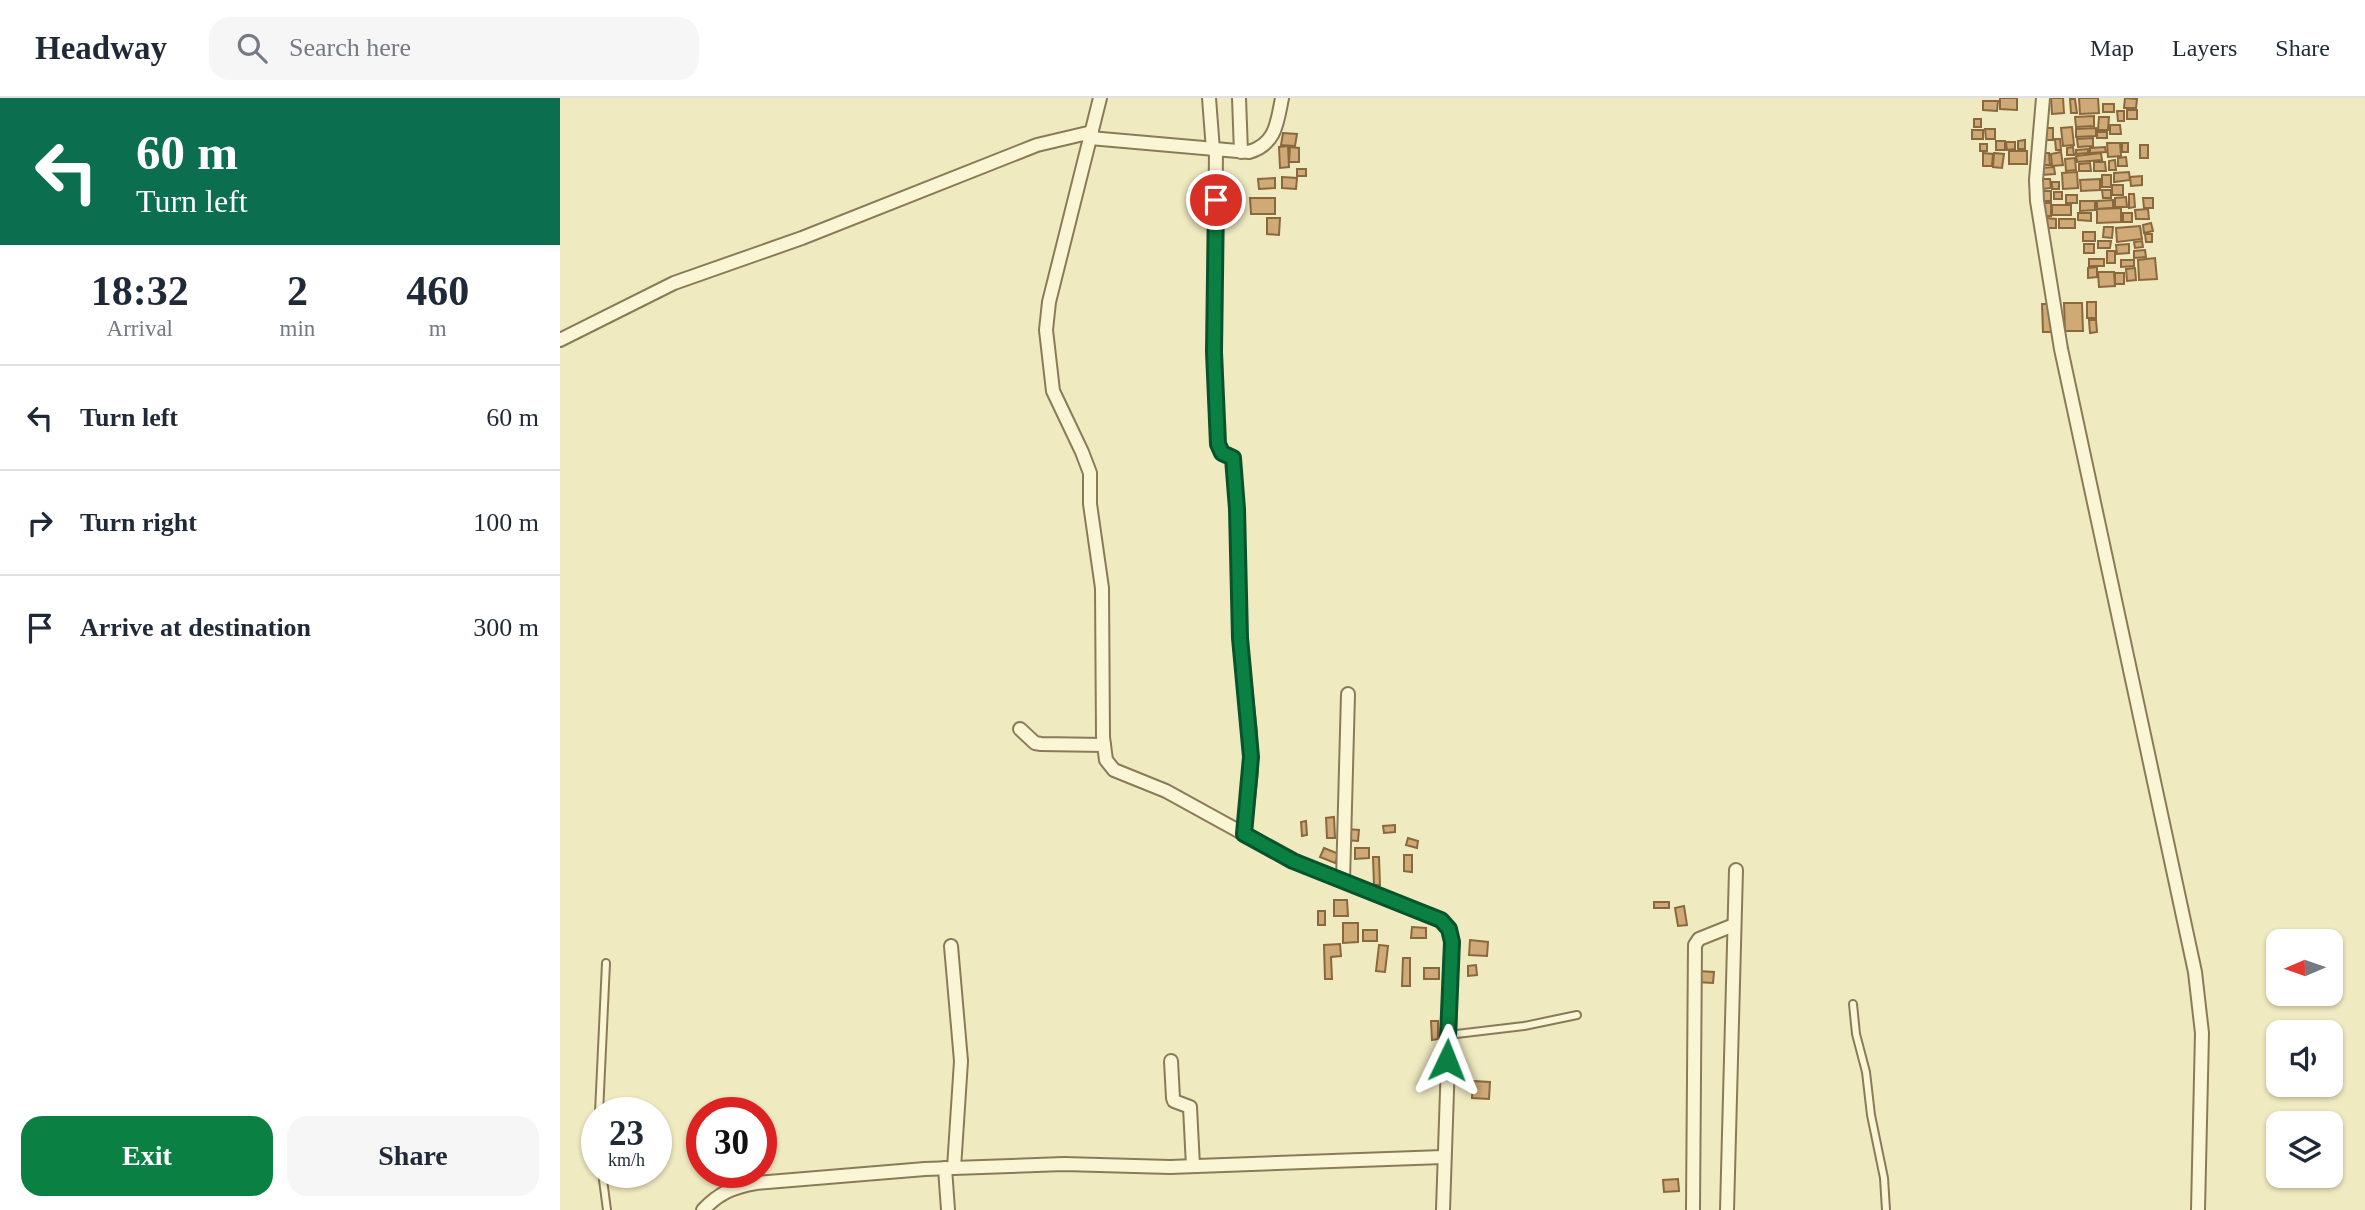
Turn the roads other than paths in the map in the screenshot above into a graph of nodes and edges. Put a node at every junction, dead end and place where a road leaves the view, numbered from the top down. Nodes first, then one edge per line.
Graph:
1 (1100, 98) edge
2 (1209, 98) edge
3 (1239, 98) edge
4 (1282, 98) edge
5 (2043, 98) edge
6 (1091, 135) junction
7 (1215, 151) junction
8 (1241, 152) junction
9 (560, 340) edge
10 (1348, 694) dead end
11 (1020, 729) dead end
12 (1104, 745) junction
13 (1244, 834) junction
14 (1736, 870) dead end
15 (1343, 881) junction
16 (1734, 925) junction
17 (951, 946) dead end
18 (606, 963) dead end
19 (1853, 1004) dead end
20 (1577, 1015) dead end
21 (1448, 1035) junction
22 (1171, 1060) dead end
23 (600, 1097) edge
24 (1443, 1157) junction
25 (1193, 1166) junction
26 (950, 1168) junction
27 (604, 1188) edge
28 (705, 1209) edge
29 (607, 1210) edge
30 (948, 1210) edge
31 (1443, 1210) edge
32 (1693, 1210) edge
33 (1727, 1210) edge
34 (1886, 1210) edge
35 (2198, 1210) edge

1 - 6 street
2 - 7 street
3 - 8 street
4 - 8 street
5 - 35 street
6 - 7 street
6 - 9 street
6 - 12 street
7 - 8 street
7 - 13 street
10 - 15 street
11 - 12 street
12 - 13 street
13 - 15 street
14 - 16 street
15 - 21 street
16 - 32 street
16 - 33 street
17 - 26 street
18 - 23 lane
19 - 34 lane
20 - 21 lane
21 - 24 street
22 - 25 street
24 - 25 street
24 - 31 street
25 - 26 street
26 - 28 street
26 - 30 street
27 - 29 lane

